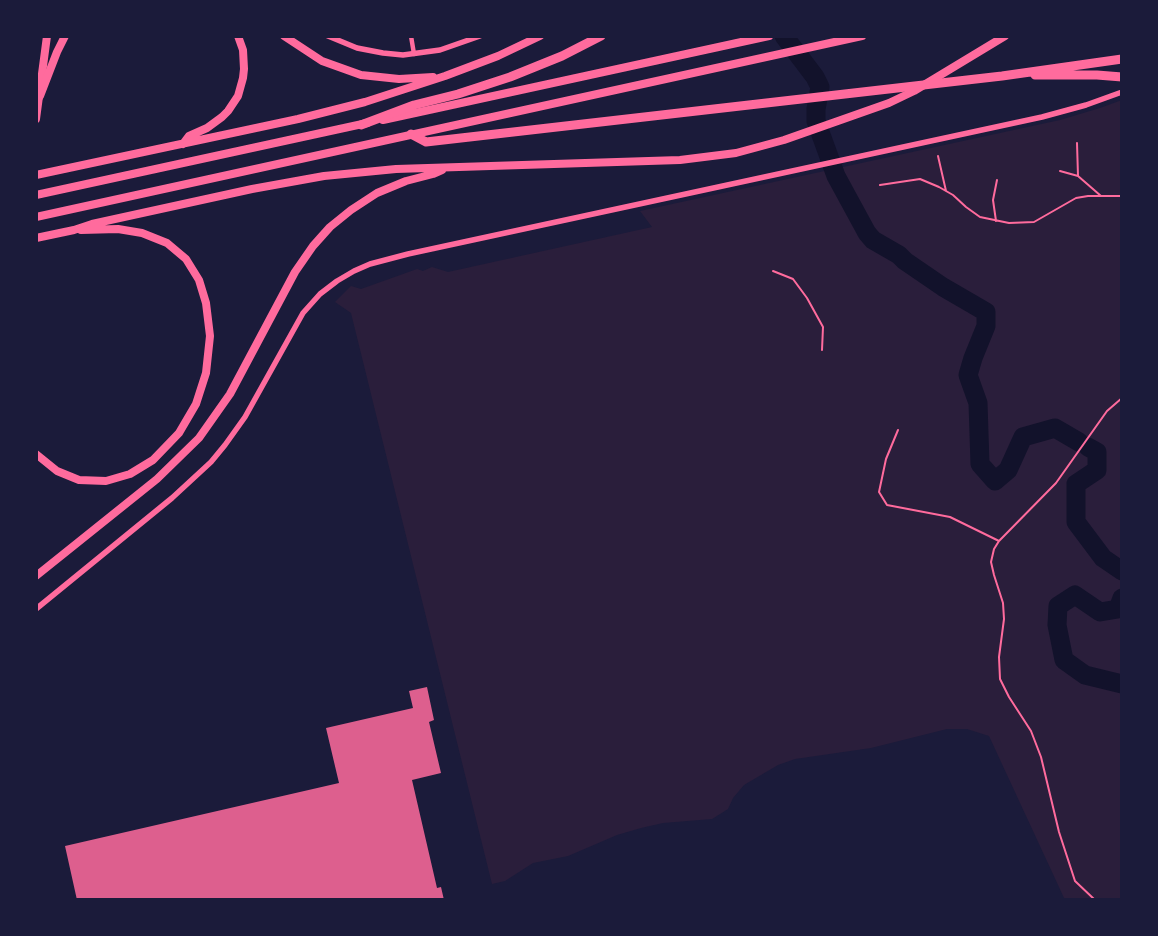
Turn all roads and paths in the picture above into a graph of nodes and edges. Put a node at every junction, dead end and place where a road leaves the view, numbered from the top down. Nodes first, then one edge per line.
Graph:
1 (47, 36) edge
2 (65, 36) edge
3 (238, 36) edge
4 (284, 36) edge
5 (328, 36) edge
6 (411, 36) edge
7 (480, 36) edge
8 (540, 36) edge
9 (601, 36) edge
10 (769, 36) edge
11 (862, 36) edge
12 (1005, 36) edge
13 (414, 54) junction
14 (1122, 59) edge
15 (445, 76) junction
16 (1002, 76) junction
17 (1122, 77) edge
18 (1122, 92) edge
19 (40, 96) junction
20 (36, 120) edge
21 (361, 124) junction
22 (411, 134) junction
23 (1077, 142) dead end
24 (183, 144) junction
25 (938, 156) dead end
26 (446, 168) junction
27 (1060, 170) dead end
28 (36, 175) edge
29 (1078, 176) junction
30 (997, 180) dead end
31 (880, 184) dead end
32 (946, 191) junction
33 (36, 195) edge
34 (1101, 196) junction
35 (1122, 196) edge
36 (36, 217) edge
37 (996, 221) junction
38 (74, 230) junction
39 (36, 238) edge
40 (774, 271) dead end
41 (822, 350) dead end
42 (1122, 398) edge
43 (898, 430) dead end
44 (36, 454) edge
45 (999, 541) junction
46 (36, 576) edge
47 (36, 609) edge
48 (1095, 900) edge

1 - 19 main road
2 - 19 main road
3 - 24 main road
4 - 15 main road
5 - 13 street
6 - 13 street
7 - 13 street
8 - 15 main road
9 - 21 highway
10 - 21 main road
11 - 22 main road
12 - 26 main road
14 - 16 highway
15 - 24 main road
16 - 17 highway
16 - 22 highway
18 - 47 street
19 - 20 main road
21 - 33 main road
22 - 36 main road
23 - 29 path
24 - 28 main road
25 - 32 path
26 - 38 main road
26 - 46 main road
27 - 29 path
29 - 34 path
30 - 37 path
31 - 32 path
32 - 37 path
34 - 35 path
34 - 37 path
38 - 39 main road
38 - 44 main road
40 - 41 path
42 - 45 path
43 - 45 path
45 - 48 path

